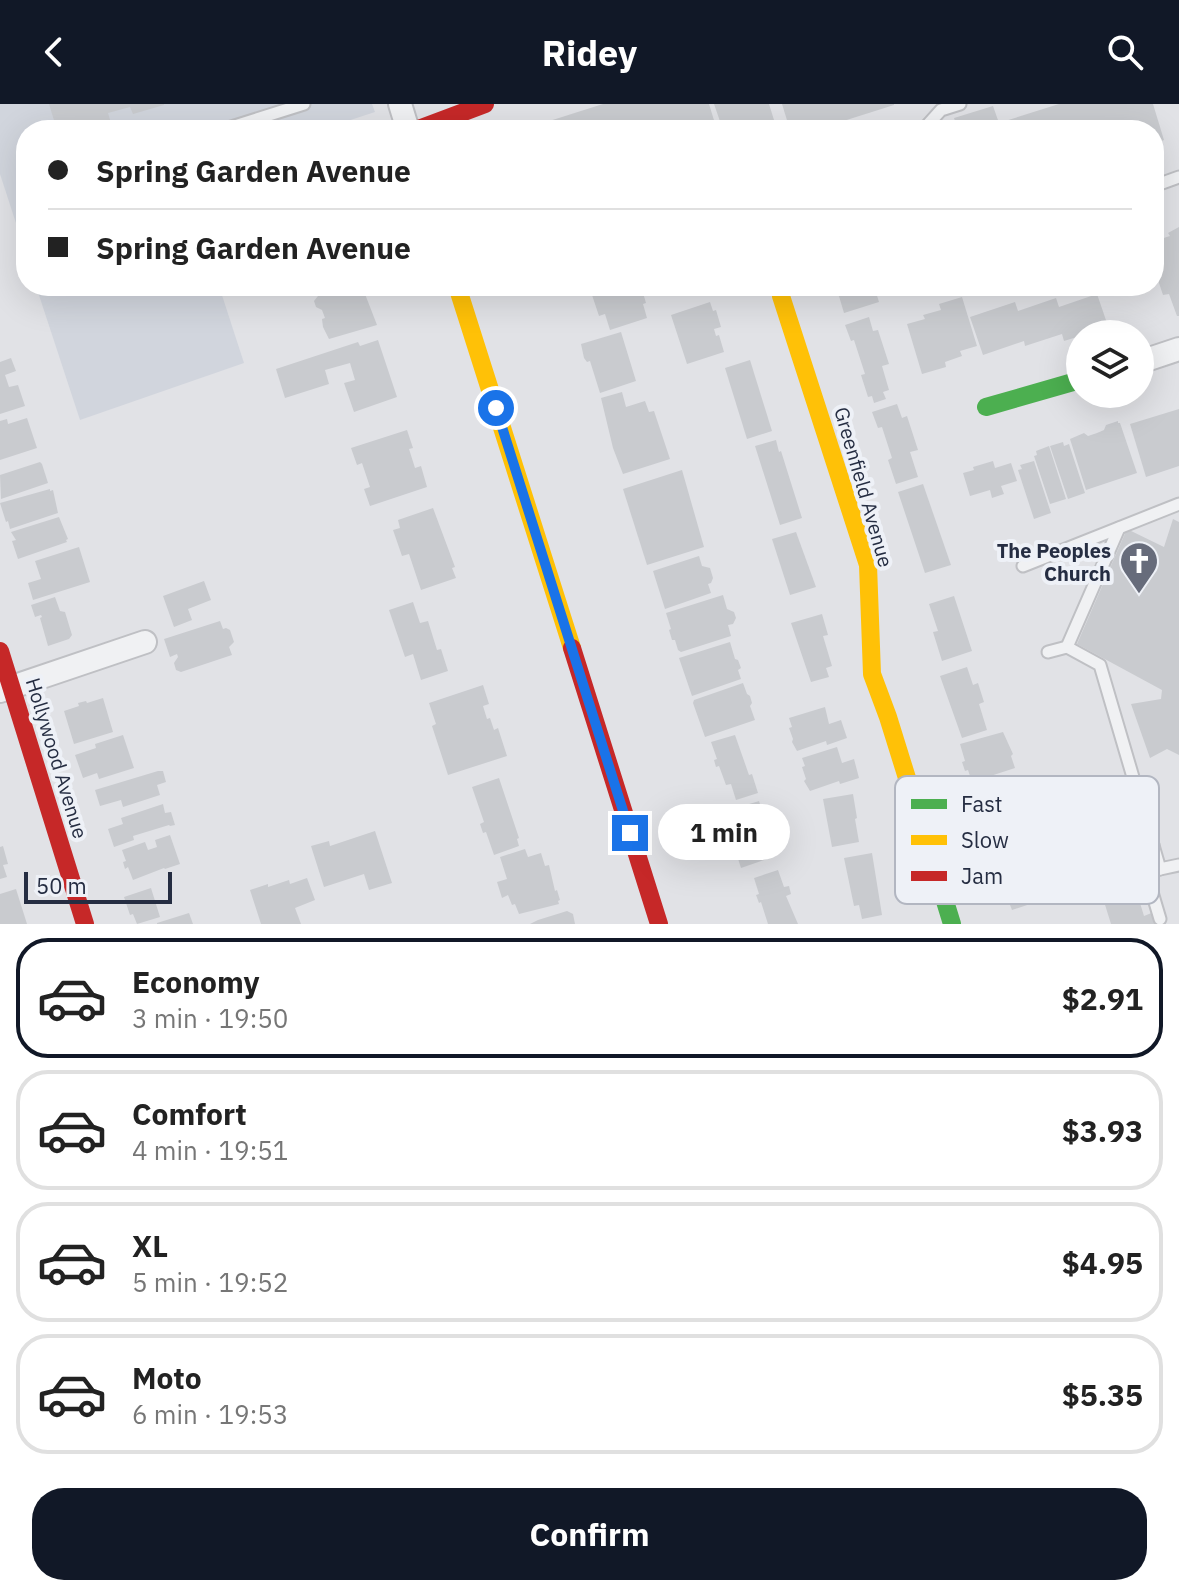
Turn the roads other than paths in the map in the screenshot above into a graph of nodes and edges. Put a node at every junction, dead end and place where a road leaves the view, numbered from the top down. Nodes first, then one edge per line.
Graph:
1 (304, 104) edge
2 (485, 104) edge
3 (960, 104) edge
4 (254, 120) edge
5 (443, 120) edge
6 (932, 120) edge
7 (460, 296) edge
8 (781, 296) dead end
9 (1179, 349) edge
10 (1154, 357) edge
11 (1066, 384) edge
12 (986, 407) dead end
13 (1179, 504) edge
14 (1119, 528) junction
15 (1023, 566) dead end
16 (145, 642) dead end
17 (1067, 647) junction
18 (0, 651) edge
19 (1048, 652) dead end
20 (6, 689) edge
21 (906, 776) edge
22 (1133, 776) edge
23 (1179, 865) edge
24 (1159, 866) edge
25 (1160, 869) joint
26 (946, 904) edge
27 (1156, 904) edge
28 (1160, 919) dead end
29 (85, 924) edge
30 (659, 924) edge
31 (952, 924) edge

1 - 4 lane
2 - 5 street
3 - 6 lane
7 - 30 street
8 - 21 street, Greenfield Avenue
9 - 10 street
11 - 12 street
13 - 14 lane
14 - 15 lane
14 - 17 lane
16 - 20 street
17 - 19 lane
17 - 22 lane
18 - 20 street, Hollywood Avenue
20 - 29 street, Hollywood Avenue
23 - 25 lane
24 - 25 lane
26 - 31 street, Greenfield Avenue
27 - 28 lane

